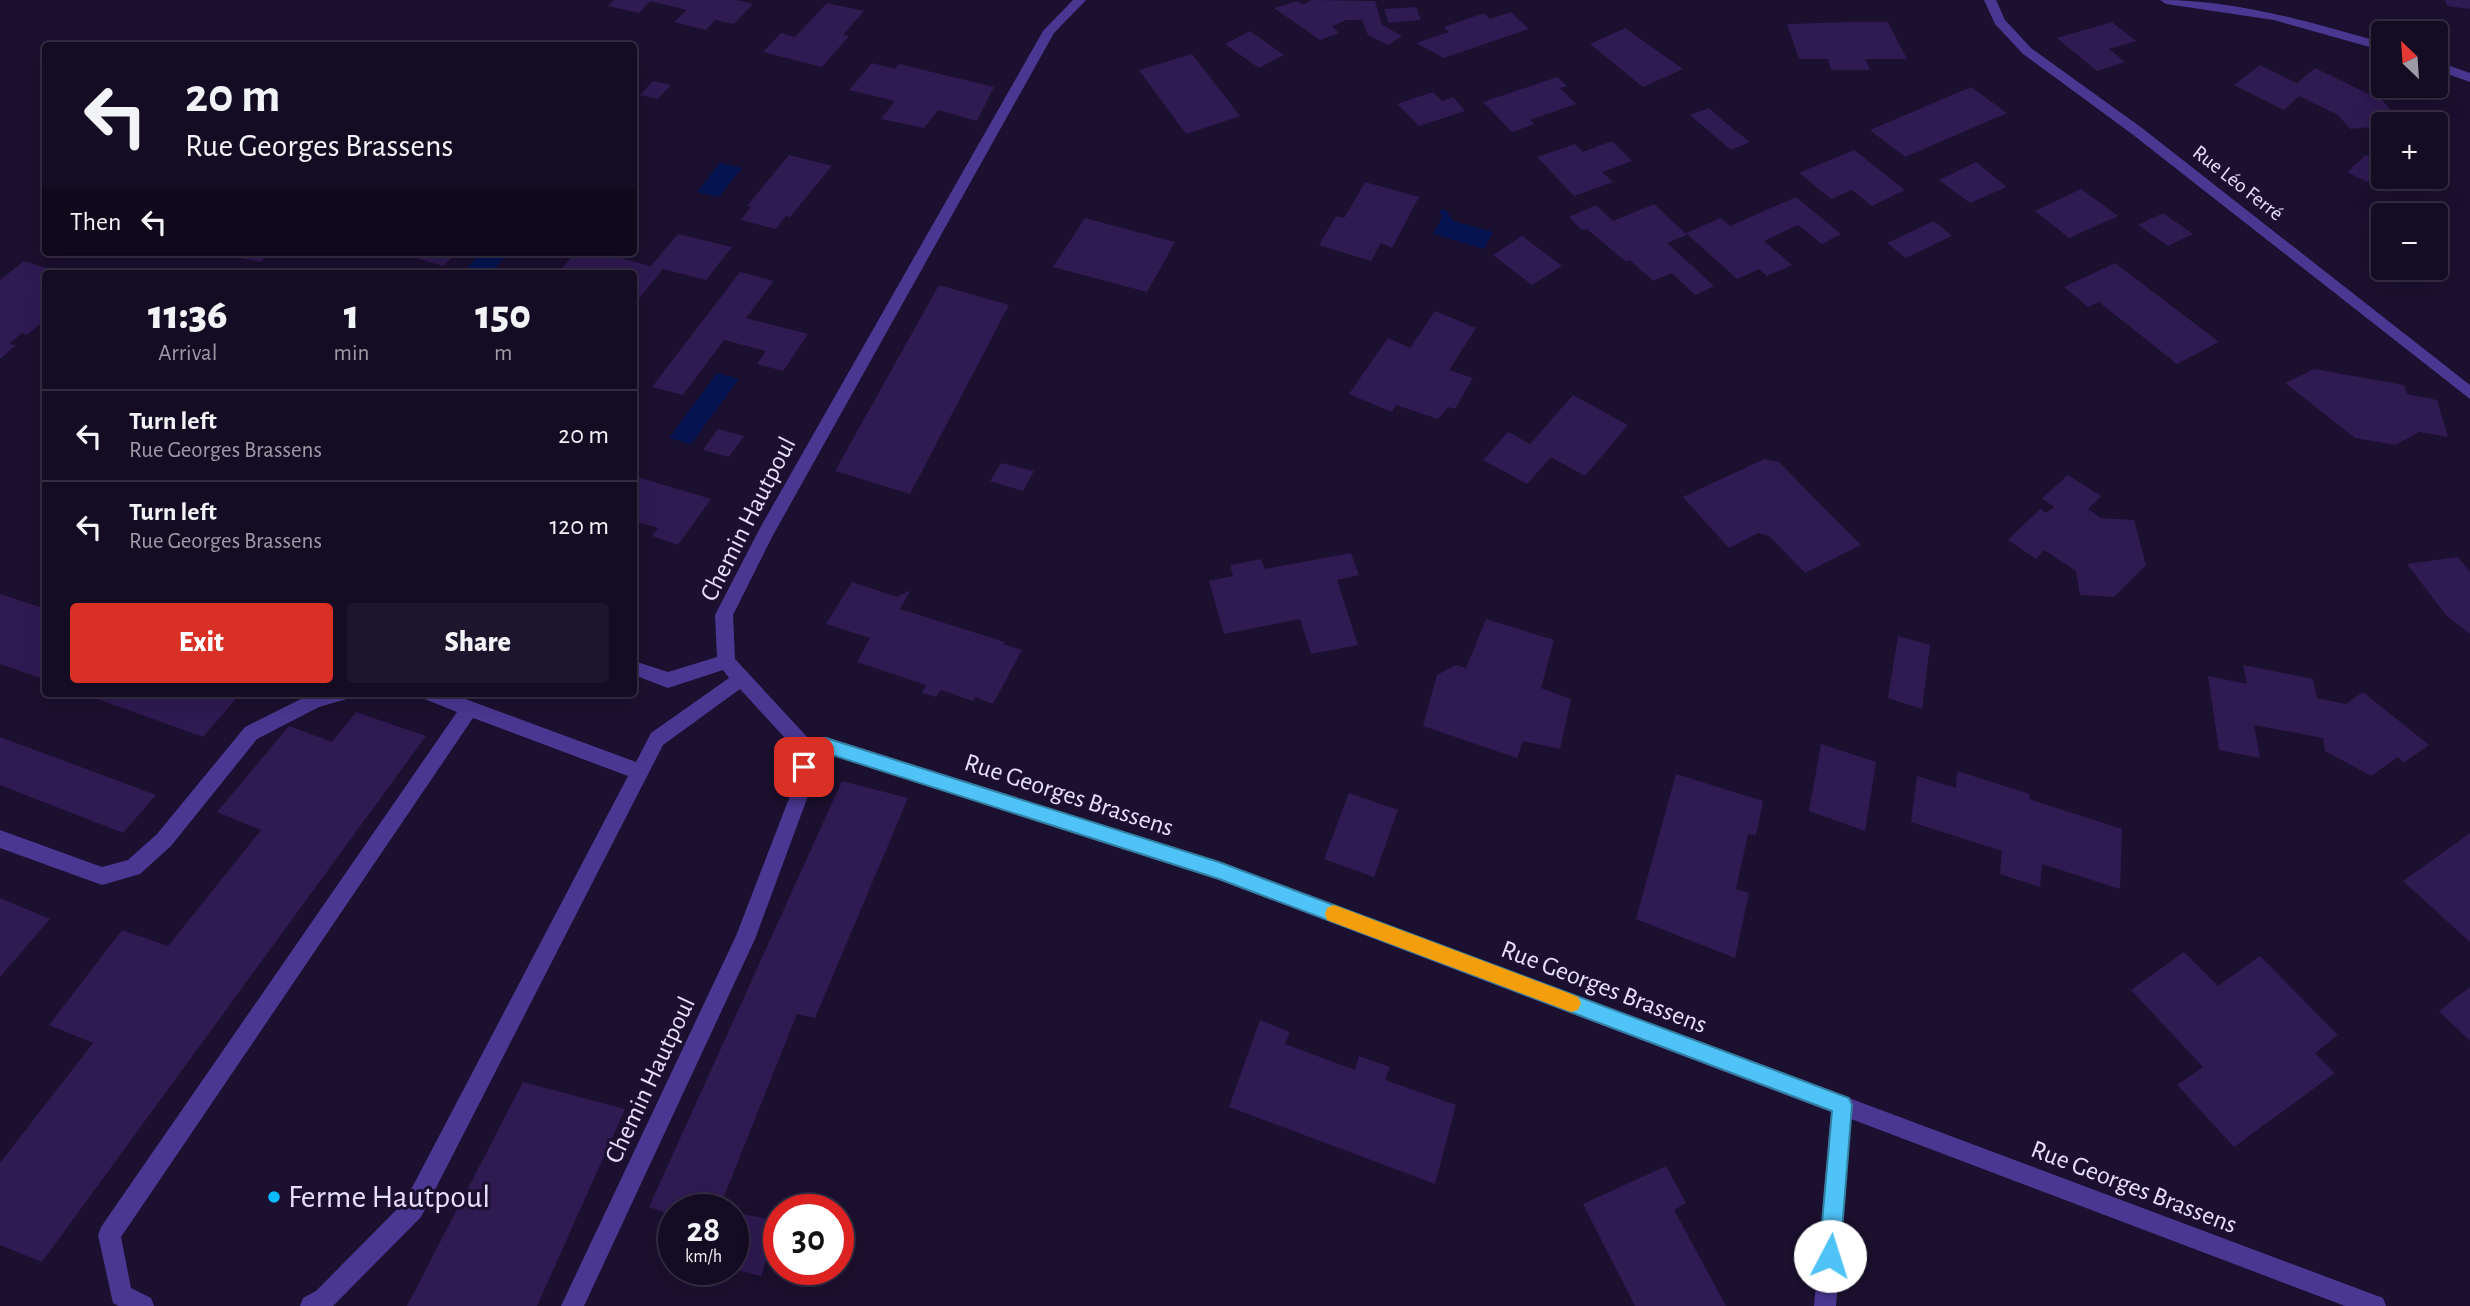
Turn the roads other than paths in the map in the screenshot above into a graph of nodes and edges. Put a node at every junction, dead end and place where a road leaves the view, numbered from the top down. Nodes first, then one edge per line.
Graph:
1 (1056, 0) edge
2 (1990, 0) edge
3 (2166, 0) edge
4 (1077, 1) edge
5 (2371, 43) edge
6 (2448, 70) edge
7 (2470, 78) edge
8 (2470, 393) edge
9 (726, 662) junction
10 (637, 669) edge
11 (741, 679) junction
12 (327, 697) edge
13 (439, 697) edge
14 (470, 708) junction
15 (805, 747) junction
16 (641, 772) junction
17 (0, 839) edge
18 (1842, 1105) junction
19 (143, 1306) edge
20 (311, 1306) edge
21 (572, 1306) edge
22 (1825, 1306) edge
23 (2375, 1306) edge

1 - 4 street
2 - 8 street, Rue Léo Ferré
3 - 5 street
4 - 9 street, Chemin Hautpoul
6 - 7 street
9 - 10 street
9 - 11 street
11 - 15 street
11 - 16 street
12 - 17 street
13 - 14 street
14 - 16 street
14 - 19 street
15 - 18 street, Rue Georges Brassens
15 - 21 street, Chemin Hautpoul
16 - 20 street
18 - 22 street
18 - 23 street, Rue Georges Brassens

